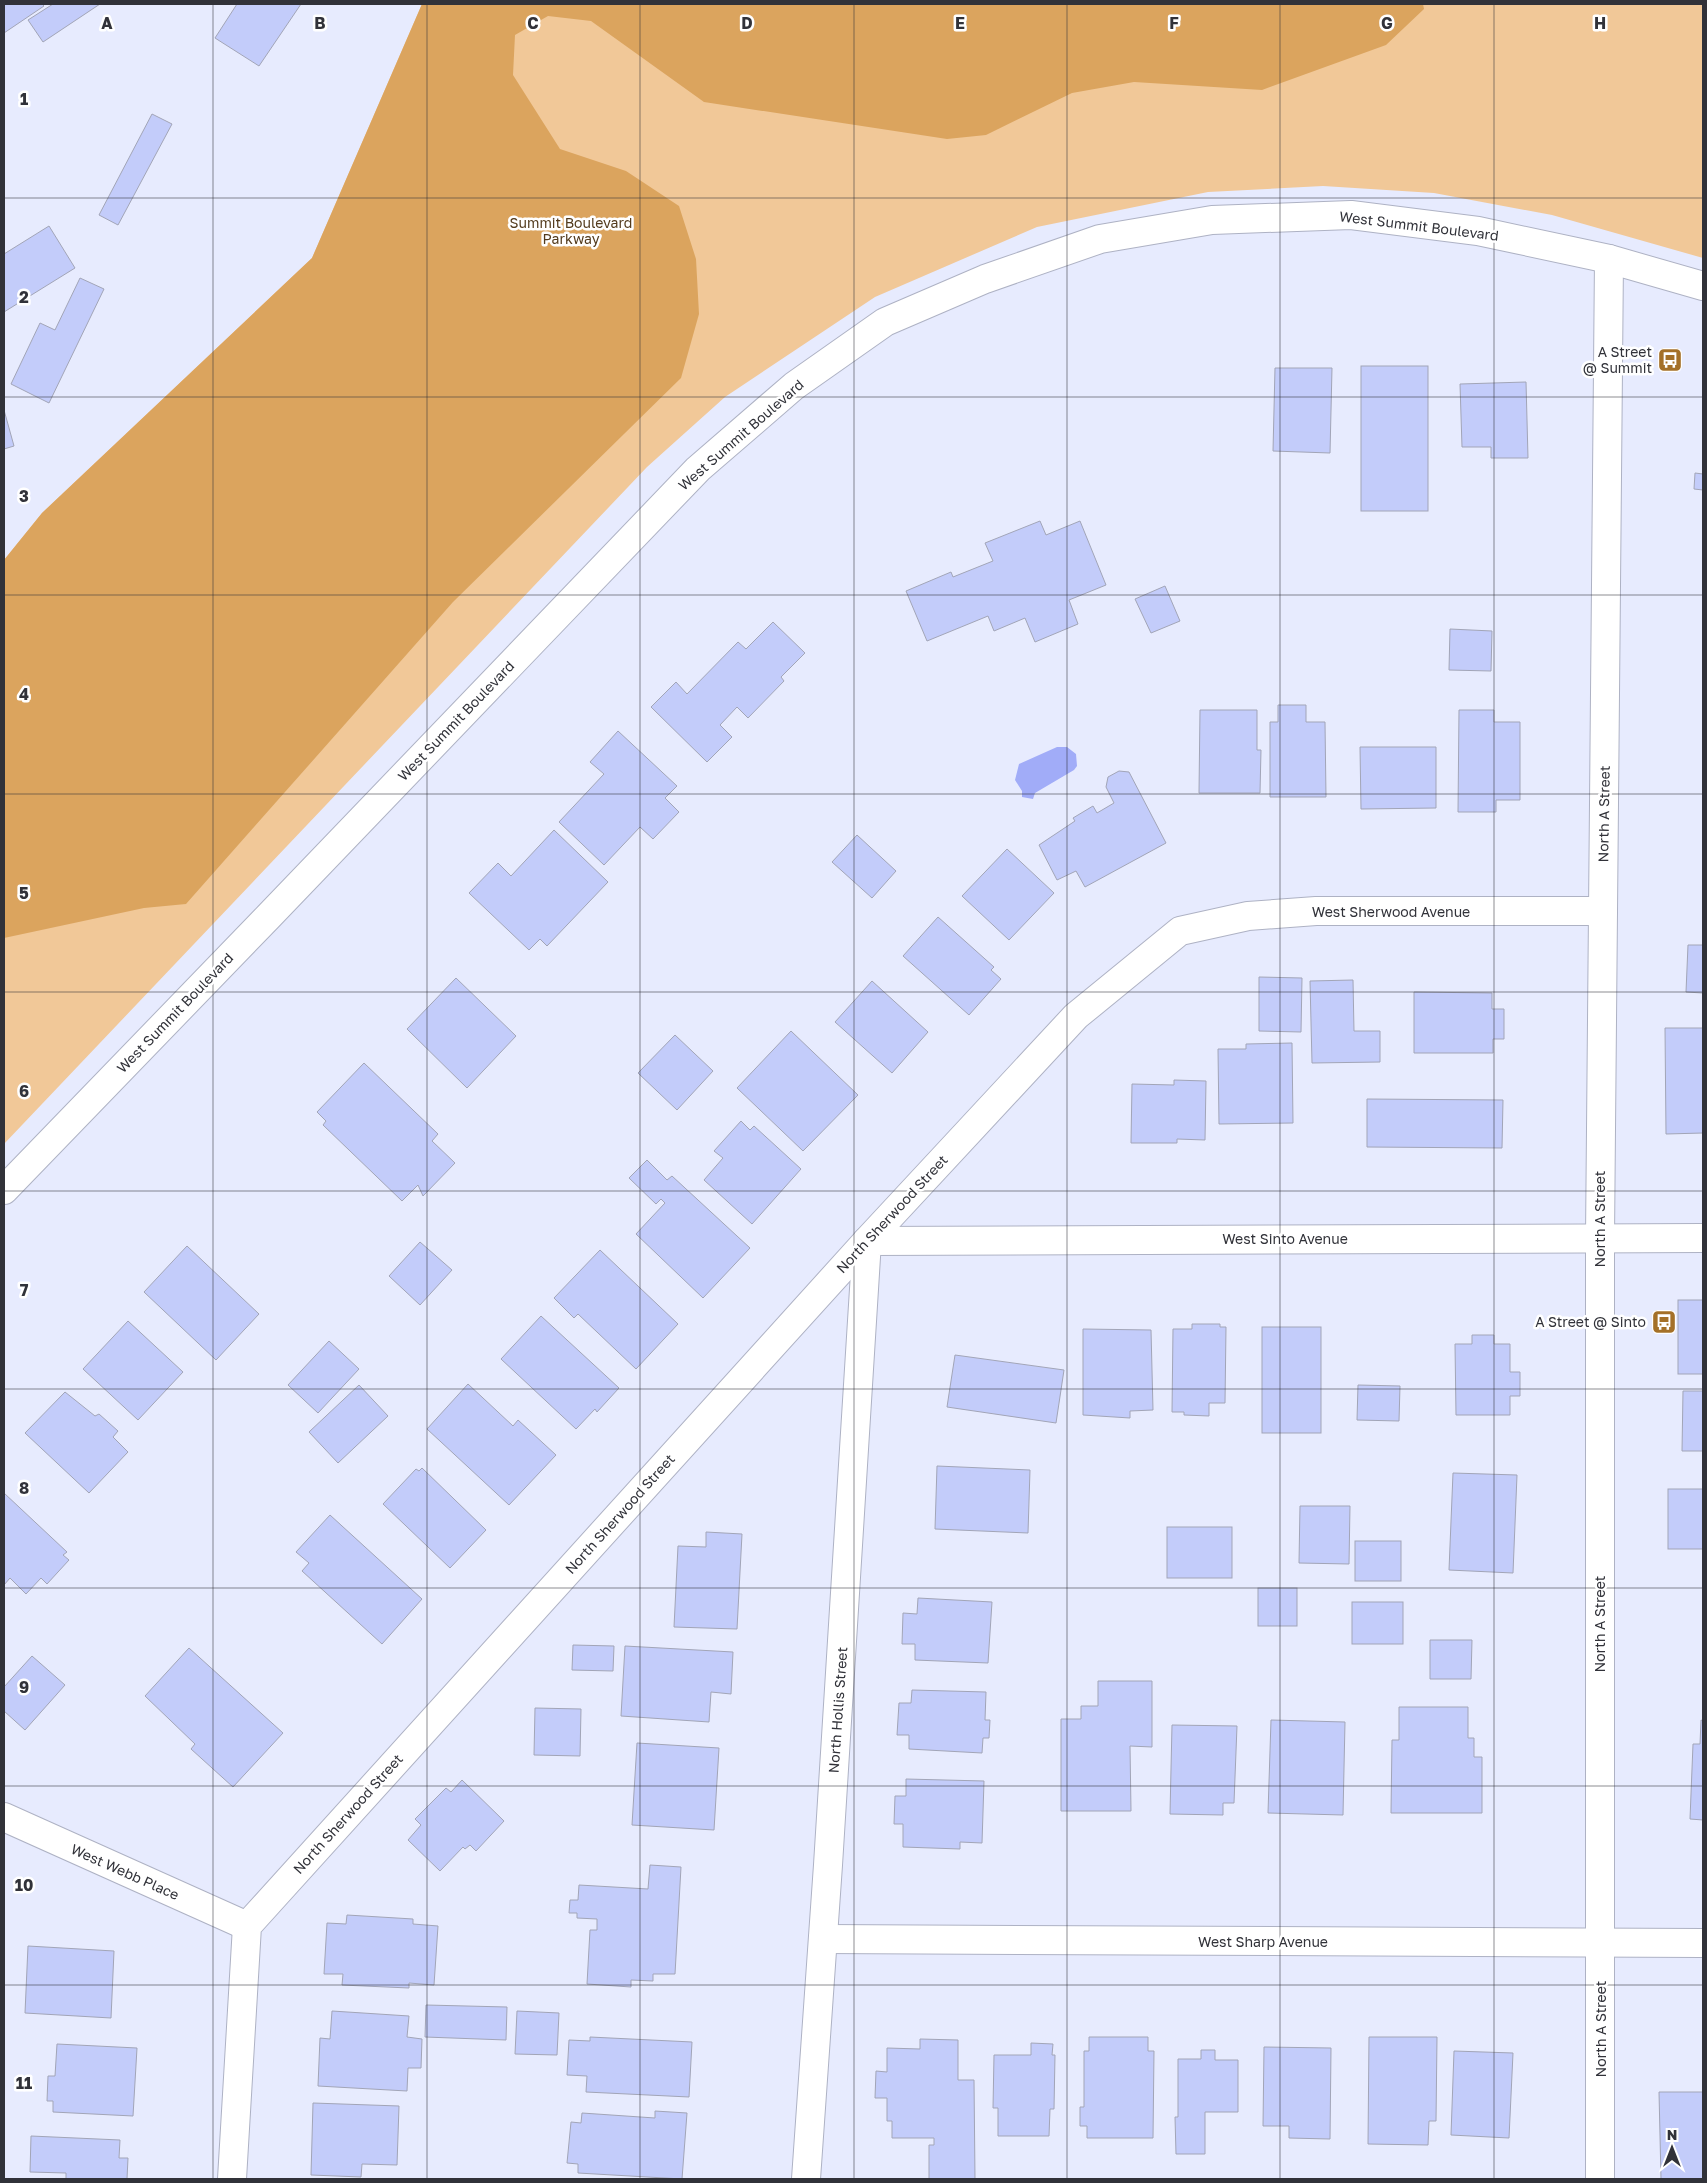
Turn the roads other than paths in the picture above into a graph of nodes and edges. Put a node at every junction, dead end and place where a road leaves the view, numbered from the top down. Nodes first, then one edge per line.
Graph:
1 (1609, 259) junction
2 (1703, 286) edge
3 (1603, 911) junction
4 (1180, 931) joint
5 (4, 1190) edge
6 (1600, 1238) junction
7 (1703, 1238) edge
8 (867, 1241) junction
9 (4, 1817) edge
10 (247, 1926) junction
11 (823, 1939) junction
12 (1703, 1943) edge
13 (1602, 1944) junction
14 (232, 2179) edge
15 (806, 2179) edge
16 (1600, 2179) edge

1 - 2 street, West Summit Boulevard
1 - 3 street, North A Street
1 - 5 street, West Summit Boulevard
3 - 4 street, West Sherwood Avenue
3 - 6 street, North A Street
4 - 8 street, North Sherwood Street
6 - 7 street, West Sinto Avenue
6 - 8 street, West Sinto Avenue
6 - 13 street, North A Street
8 - 10 street, North Sherwood Street
8 - 11 street, North Hollis Street
9 - 10 street, West Webb Place
10 - 14 street
11 - 13 street, West Sharp Avenue
11 - 15 street, North Hollis Street
12 - 13 street, West Sharp Avenue
13 - 16 street, North A Street

